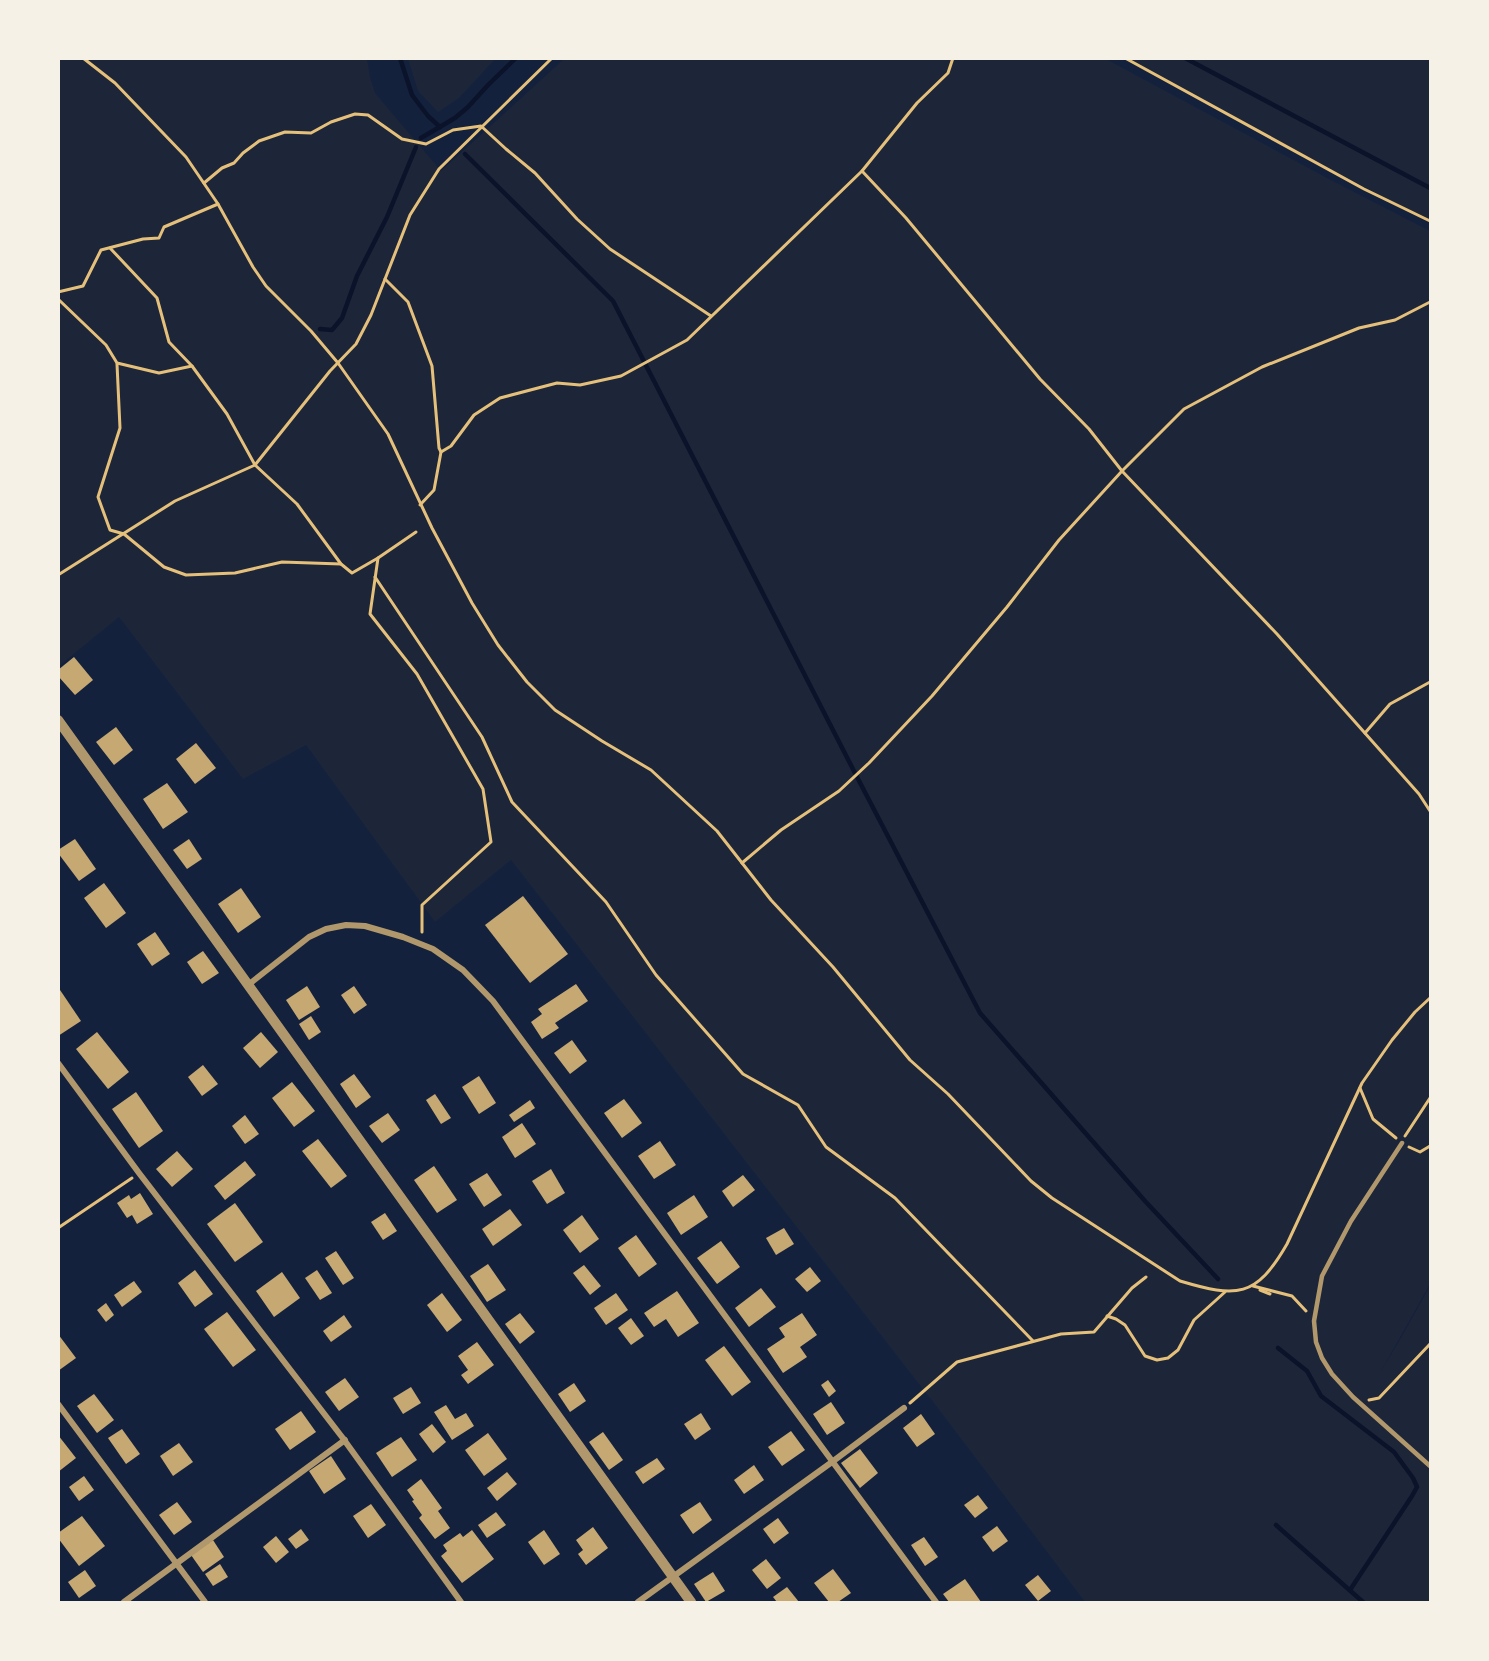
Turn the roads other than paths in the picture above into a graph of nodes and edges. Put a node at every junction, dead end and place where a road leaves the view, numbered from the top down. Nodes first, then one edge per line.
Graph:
1 (58, 720) edge
2 (248, 985) junction
3 (58, 1063) edge
4 (1402, 1143) road end
5 (58, 1404) edge
6 (904, 1408) road end
7 (345, 1440) junction
8 (832, 1462) junction
9 (1431, 1466) edge
10 (176, 1563) junction
11 (672, 1576) junction
12 (124, 1602) edge
13 (205, 1602) edge
14 (460, 1602) edge
15 (638, 1602) edge
16 (691, 1602) edge
17 (936, 1602) edge

1 - 2 street
2 - 8 street
2 - 11 street
3 - 7 street
4 - 9 lane
5 - 10 street
6 - 8 street
7 - 10 street
7 - 14 street
8 - 11 street
8 - 17 street
10 - 12 street
10 - 13 street
11 - 15 street
11 - 16 street

